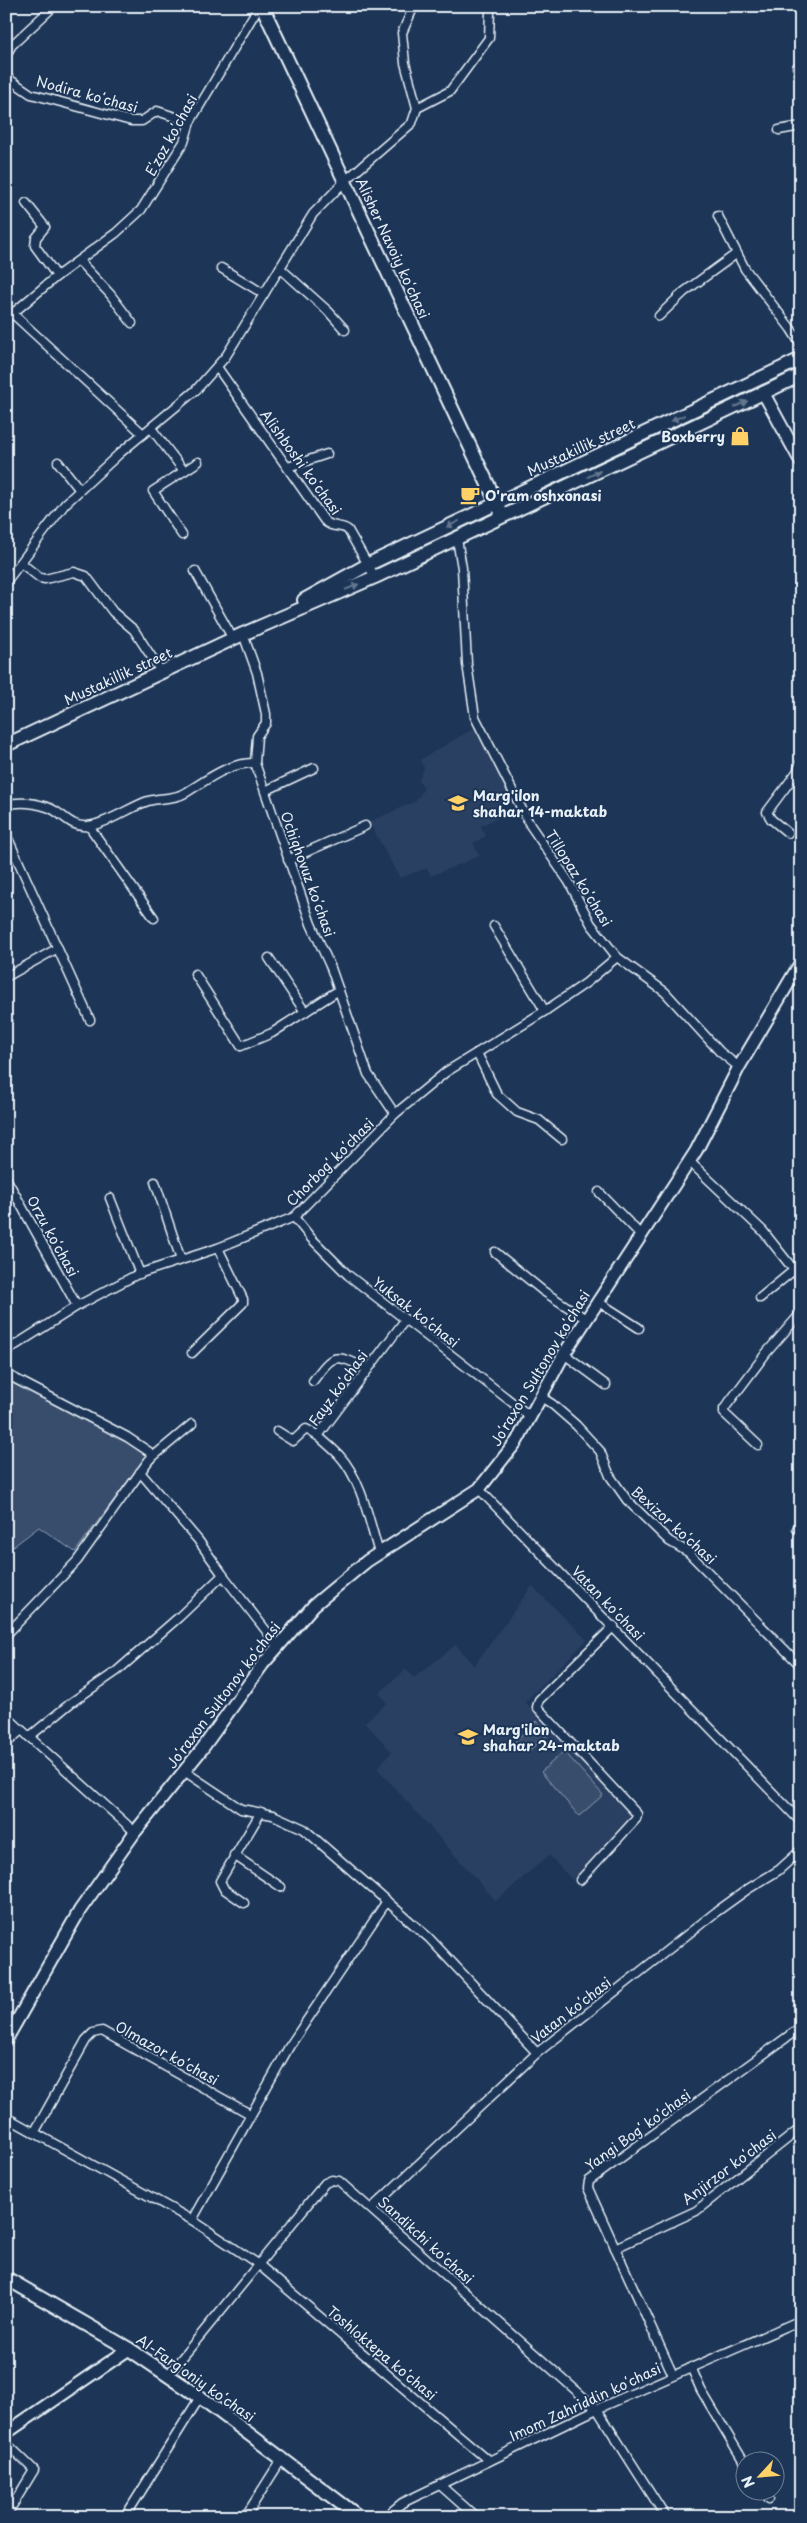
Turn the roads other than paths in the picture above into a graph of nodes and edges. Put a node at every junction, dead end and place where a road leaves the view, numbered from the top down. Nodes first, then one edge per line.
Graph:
1 (54, 6) edge
2 (260, 6) edge
3 (414, 6) edge
4 (490, 11) dead end
5 (6, 55) edge
6 (797, 67) dead end
7 (801, 74) edge
8 (6, 77) edge
9 (417, 108) junction
10 (190, 122) junction
11 (801, 126) edge
12 (779, 130) dead end
13 (345, 181) junction
14 (26, 203) dead end
15 (718, 216) dead end
16 (736, 254) junction
17 (79, 261) junction
18 (221, 268) dead end
19 (280, 268) junction
20 (57, 276) junction
21 (264, 294) junction
22 (9, 316) edge
23 (659, 316) dead end
24 (132, 323) dead end
25 (345, 330) dead end
26 (801, 345) edge
27 (801, 359) edge
28 (217, 367) junction
29 (801, 375) edge
30 (764, 394) junction
31 (151, 428) junction
32 (143, 434) junction
33 (327, 454) dead end
34 (58, 462) dead end
35 (198, 462) dead end
36 (801, 462) edge
37 (288, 467) junction
38 (184, 471) junction
39 (80, 490) junction
40 (497, 503) junction
41 (503, 516) junction
42 (182, 535) dead end
43 (457, 538) junction
44 (21, 563) junction
45 (369, 564) junction
46 (195, 571) dead end
47 (375, 577) junction
48 (6, 582) edge
49 (238, 636) junction
50 (162, 673) junction
51 (6, 745) edge
52 (801, 762) edge
53 (255, 763) junction
54 (314, 768) dead end
55 (265, 791) junction
56 (6, 805) edge
57 (89, 826) junction
58 (365, 826) dead end
59 (788, 833) dead end
60 (6, 834) edge
61 (288, 860) junction
62 (154, 918) dead end
63 (494, 926) dead end
64 (58, 948) junction
65 (617, 957) junction
66 (270, 958) dead end
67 (801, 962) edge
68 (195, 974) dead end
69 (6, 977) edge
70 (339, 990) junction
71 (545, 1011) junction
72 (305, 1012) junction
73 (90, 1020) dead end
74 (477, 1053) junction
75 (739, 1067) junction
76 (396, 1114) junction
77 (562, 1139) dead end
78 (690, 1161) junction
79 (6, 1178) edge
80 (155, 1182) dead end
81 (599, 1192) dead end
82 (16, 1196) junction
83 (110, 1198) dead end
84 (6, 1201) edge
85 (294, 1217) junction
86 (641, 1235) junction
87 (218, 1248) junction
88 (495, 1252) dead end
89 (181, 1260) junction
90 (794, 1270) junction
91 (140, 1274) junction
92 (801, 1278) edge
93 (760, 1298) dead end
94 (597, 1301) junction
95 (77, 1306) junction
96 (801, 1313) edge
97 (586, 1319) junction
98 (405, 1320) junction
99 (639, 1328) dead end
100 (6, 1351) edge
101 (192, 1353) dead end
102 (564, 1354) junction
103 (368, 1369) junction
104 (6, 1374) edge
105 (313, 1381) dead end
106 (606, 1386) dead end
107 (541, 1397) junction
108 (531, 1417) junction
109 (192, 1424) dead end
110 (277, 1431) dead end
111 (318, 1436) junction
112 (758, 1445) dead end
113 (154, 1455) junction
114 (140, 1472) junction
115 (479, 1489) junction
116 (379, 1553) junction
117 (223, 1575) junction
118 (614, 1626) junction
119 (6, 1635) edge
120 (278, 1646) junction
121 (801, 1666) edge
122 (6, 1716) edge
123 (21, 1730) junction
124 (29, 1737) junction
125 (6, 1744) edge
126 (184, 1771) junction
127 (261, 1812) junction
128 (801, 1822) edge
129 (135, 1832) junction
130 (801, 1850) edge
131 (234, 1855) junction
132 (580, 1880) dead end
133 (280, 1887) dead end
134 (387, 1901) junction
135 (244, 1903) dead end
136 (801, 2027) edge
137 (6, 2040) edge
138 (537, 2053) junction
139 (250, 2114) junction
140 (6, 2117) edge
141 (801, 2128) edge
142 (34, 2132) junction
143 (372, 2208) junction
144 (192, 2220) junction
145 (614, 2248) junction
146 (258, 2264) junction
147 (6, 2278) edge
148 (801, 2320) edge
149 (129, 2349) junction
150 (691, 2367) junction
151 (168, 2375) junction
152 (673, 2375) junction
153 (200, 2396) junction
154 (597, 2409) junction
155 (6, 2433) edge
156 (6, 2443) edge
157 (737, 2450) edge
158 (283, 2458) junction
159 (489, 2461) junction
160 (440, 2485) junction
161 (6, 2516) edge
162 (125, 2517) edge
163 (245, 2517) edge
164 (359, 2517) edge
165 (385, 2517) edge
166 (476, 2517) edge
167 (666, 2517) edge

1 - 5 street
2 - 10 street, Eʻzoz koʻchasi
2 - 13 main road, Alisher Navoiy koʻchasi
3 - 9 street
4 - 9 street
6 - 7 street
8 - 10 street, Nodira koʻchasi
9 - 13 street
10 - 17 street, Eʻzoz koʻchasi
11 - 12 street
13 - 19 street
13 - 40 main road, Alisher Navoiy koʻchasi
14 - 20 street
15 - 16 street
16 - 23 street
16 - 26 street
17 - 20 street, Eʻzoz koʻchasi
17 - 24 street
18 - 21 street
19 - 21 street
19 - 25 street
20 - 22 street, Eʻzoz koʻchasi
21 - 28 street
22 - 32 street
27 -> 40 main road, Mustakillik street
28 - 31 street
28 - 37 street, Alishboshi koʻchasi
29 - 30 main road, Mustakillik street
30 - 36 street
41 -> 30 main road, Mustakillik street
31 - 32 street
31 - 38 street
32 - 39 street
33 - 37 street
34 - 39 street
35 - 38 street
37 - 45 street, Alishboshi koʻchasi
38 - 42 street
39 - 44 street
40 - 41 main road, Alisher Navoiy koʻchasi
40 -> 45 main road, Mustakillik street
41 - 43 main road, Mustakillik street
43 - 47 main road, Mustakillik street
43 - 65 street, Tillopaz koʻchasi
44 - 48 street
44 - 50 street
45 - 47 street, Alishboshi koʻchasi
45 - 49 main road, Mustakillik street
46 - 49 street, Ochiqhovuz koʻchasi
49 -> 47 main road, Mustakillik street
49 - 50 main road, Mustakillik street
49 - 53 street, Ochiqhovuz koʻchasi
50 - 51 main road, Mustakillik street
52 - 59 street
53 - 55 street, Ochiqhovuz koʻchasi
53 - 57 street
54 - 55 street
55 - 61 street, Ochiqhovuz koʻchasi
56 - 57 street
57 - 62 street
58 - 61 street
60 - 64 street
61 - 70 street, Ochiqhovuz koʻchasi
63 - 71 street
64 - 69 street
64 - 73 street
65 - 71 street, Chorbogʻ koʻchasi
65 - 75 street, Tillopaz koʻchasi
66 - 72 street
67 - 75 street, Joʻraxon Sultonov koʻchasi
68 - 72 street
70 - 72 street
70 - 76 street, Ochiqhovuz koʻchasi
71 - 74 street, Chorbogʻ koʻchasi
74 - 76 street, Chorbogʻ koʻchasi
74 - 77 street
75 - 78 street, Joʻraxon Sultonov koʻchasi
76 - 85 street, Chorbogʻ koʻchasi
78 - 86 street, Joʻraxon Sultonov koʻchasi
78 - 90 street
79 - 82 street, Orzu koʻchasi
80 - 89 street
81 - 86 street
82 - 84 street
82 - 95 street, Orzu koʻchasi
83 - 91 street
85 - 87 street, Chorbogʻ koʻchasi
85 - 98 street, Yuksak koʻchasi
86 - 94 street, Joʻraxon Sultonov koʻchasi
87 - 89 street, Chorbogʻ koʻchasi
87 - 101 street
88 - 97 street
89 - 91 street, Chorbogʻ koʻchasi
90 - 92 street
90 - 93 street
91 - 95 street, Chorbogʻ koʻchasi
94 - 97 street, Joʻraxon Sultonov koʻchasi
94 - 99 street
95 - 100 street, Chorbogʻ koʻchasi
96 - 112 street
97 - 102 street, Joʻraxon Sultonov koʻchasi
98 - 103 street, Fayz koʻchasi
98 - 108 street, Yuksak koʻchasi
102 - 106 street
102 - 107 street, Joʻraxon Sultonov koʻchasi
103 - 105 street
103 - 111 street, Fayz koʻchasi
104 - 113 street
107 - 108 street, Joʻraxon Sultonov koʻchasi
107 - 121 street, Bexizor koʻchasi
108 - 115 street, Joʻraxon Sultonov koʻchasi
109 - 113 street
110 - 111 street
111 - 116 street, Fayz koʻchasi
113 - 114 street
114 - 117 street
114 - 119 street
115 - 116 street, Joʻraxon Sultonov koʻchasi
115 - 118 street, Vatan koʻchasi
116 - 120 street, Joʻraxon Sultonov koʻchasi
117 - 120 street
117 - 124 street
118 - 128 street, Vatan koʻchasi
118 - 132 street
120 - 126 street, Joʻraxon Sultonov koʻchasi
122 - 123 street
123 - 124 street
123 - 125 street
124 - 129 street
126 - 127 street
126 - 129 street, Joʻraxon Sultonov koʻchasi
127 - 131 street
127 - 134 street
129 - 137 street, Joʻraxon Sultonov koʻchasi
130 - 138 street, Vatan koʻchasi
131 - 133 street
131 - 135 street
134 - 138 street
134 - 139 street
136 - 145 street, Yangi Bogʻ koʻchasi
138 - 143 street, Vatan koʻchasi
139 - 142 street, Olmazor koʻchasi
139 - 144 street
140 - 142 street
141 - 145 street, Anjirzor koʻchasi
142 - 144 street
143 - 146 street, Sandikchi koʻchasi
143 - 154 street, Sandikchi koʻchasi
144 - 146 street
145 - 152 street, Yangi Bogʻ koʻchasi
146 - 151 street, Sandikchi koʻchasi
146 - 159 street, Toshloktepa koʻchasi
147 - 149 main road, Al-Fargʻoniy koʻchasi
148 - 150 street, Imom Zahriddin koʻchasi
149 - 151 main road, Al-Fargʻoniy koʻchasi
149 - 155 street
150 - 152 street, Imom Zahriddin koʻchasi
150 - 157 street
151 - 153 main road, Al-Fargʻoniy koʻchasi
152 - 154 street, Imom Zahriddin koʻchasi
153 - 158 main road, Al-Fargʻoniy koʻchasi
153 - 162 street
154 - 159 street, Imom Zahriddin koʻchasi
154 - 167 street, Sandikchi koʻchasi
156 - 161 street
158 - 163 street
158 - 164 main road, Al-Fargʻoniy koʻchasi
159 - 160 street, Imom Zahriddin koʻchasi
160 - 165 street, Imom Zahriddin koʻchasi
160 - 166 street

